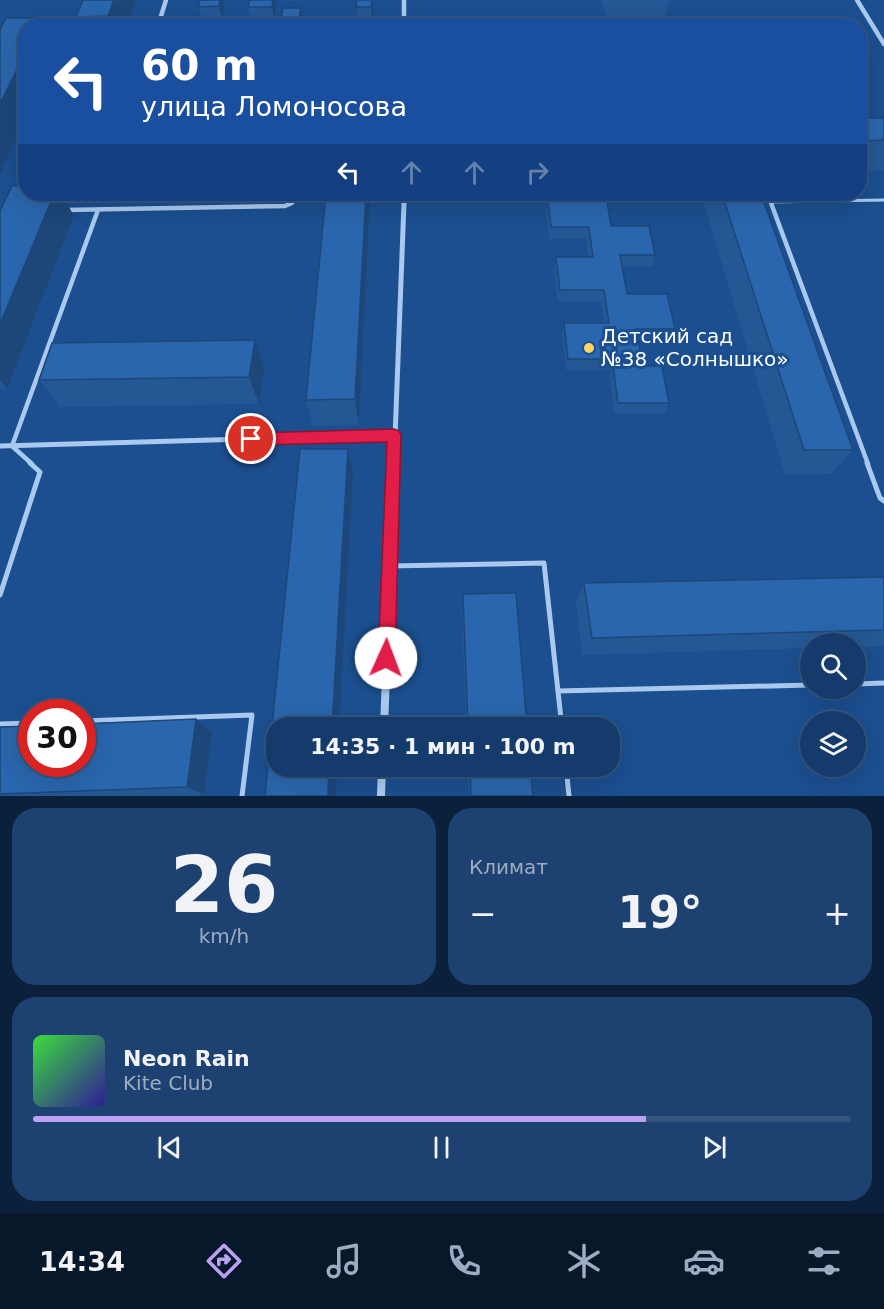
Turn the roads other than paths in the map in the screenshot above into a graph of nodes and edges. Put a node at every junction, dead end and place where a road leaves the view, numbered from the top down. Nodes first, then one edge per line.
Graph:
1 (166, 0) edge
2 (404, 0) edge
3 (857, 0) edge
4 (160, 18) edge
5 (404, 18) edge
6 (884, 44) edge
7 (867, 200) edge
8 (884, 200) edge
9 (296, 201) edge
10 (404, 201) edge
11 (828, 201) edge
12 (98, 210) junction
13 (54, 211) edge
14 (394, 435) junction
15 (0, 446) edge
16 (12, 446) junction
17 (884, 501) edge
18 (389, 566) junction
19 (0, 594) edge
20 (884, 683) edge
21 (866, 684) edge
22 (800, 685) edge
23 (558, 691) junction
24 (384, 717) edge
25 (561, 717) edge
26 (96, 721) edge
27 (18, 723) edge
28 (0, 724) edge
29 (382, 777) edge
30 (567, 777) edge
31 (242, 796) edge
32 (381, 796) edge
33 (569, 796) edge

1 - 4 street
2 - 5 street
3 - 6 street
7 - 8 lane
9 - 12 lane
10 - 14 street
11 - 17 lane
12 - 13 lane
12 - 16 lane
14 - 16 street
14 - 18 street
15 - 16 street
16 - 19 lane
18 - 23 lane
18 - 24 street
20 - 21 lane
22 - 23 lane
23 - 25 lane
26 - 31 lane
27 - 28 lane
29 - 32 street
30 - 33 lane

